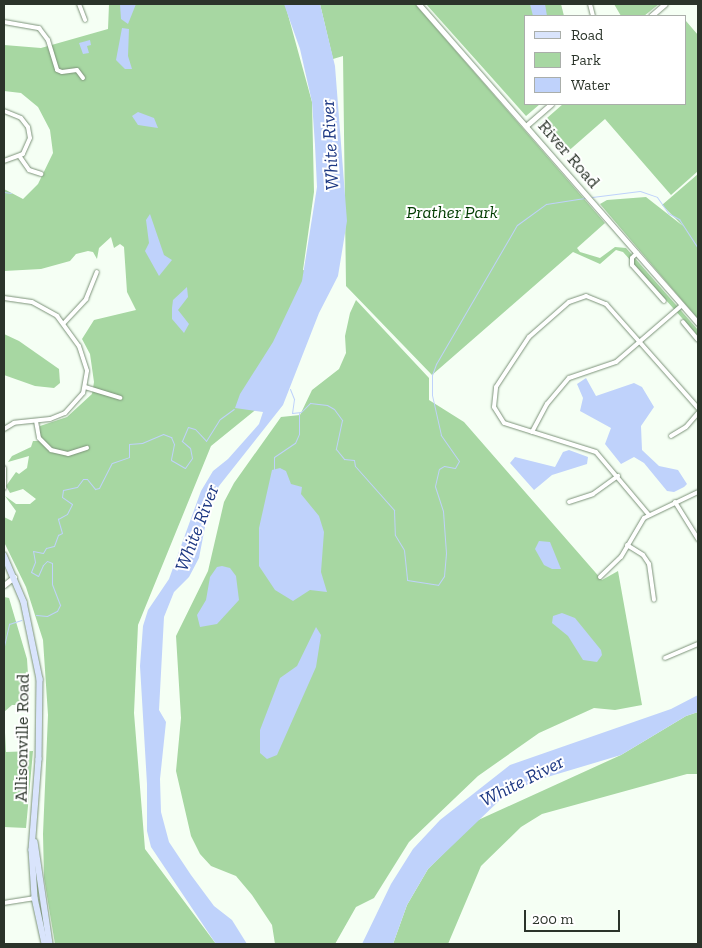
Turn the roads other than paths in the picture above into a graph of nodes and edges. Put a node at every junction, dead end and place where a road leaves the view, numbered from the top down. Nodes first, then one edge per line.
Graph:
1 (79, 4) edge
2 (419, 4) edge
3 (665, 4) edge
4 (652, 15) edge
5 (84, 20) dead end
6 (4, 22) edge
7 (82, 78) dead end
8 (550, 105) edge
9 (4, 111) edge
10 (526, 126) junction
11 (20, 157) junction
12 (4, 161) edge
13 (41, 174) dead end
14 (637, 253) junction
15 (96, 272) dead end
16 (4, 298) edge
17 (664, 301) dead end
18 (682, 305) junction
19 (683, 322) dead end
20 (64, 323) junction
21 (698, 323) edge
22 (698, 340) edge
23 (640, 342) junction
24 (85, 387) junction
25 (120, 398) dead end
26 (698, 408) edge
27 (698, 413) edge
28 (36, 421) junction
29 (4, 429) edge
30 (532, 432) junction
31 (671, 436) dead end
32 (87, 448) dead end
33 (4, 468) edge
34 (618, 476) junction
35 (4, 488) edge
36 (698, 492) edge
37 (569, 502) dead end
38 (674, 502) junction
39 (649, 515) junction
40 (698, 539) edge
41 (627, 545) junction
42 (4, 555) edge
43 (14, 577) junction
44 (600, 577) dead end
45 (4, 585) edge
46 (654, 600) dead end
47 (698, 644) edge
48 (665, 658) dead end
49 (34, 837) junction
50 (35, 898) junction
51 (4, 903) edge
52 (45, 944) edge
53 (50, 944) edge

1 - 5 street
2 - 10 street, River Road
3 - 4 street
6 - 7 street
8 - 10 street
9 - 11 street
10 - 14 street, River Road
11 - 12 street
11 - 13 street
14 - 17 street
14 - 18 street, River Road
15 - 20 street
16 - 20 street
18 - 21 street, River Road
18 - 23 street
19 - 22 street
20 - 24 street
23 - 26 street
23 - 30 street
23 - 30 street
24 - 25 street
24 - 28 street
27 - 31 street
28 - 29 street
28 - 32 street
30 - 34 street
33 - 35 street
34 - 37 street
34 - 39 street
36 - 38 street
38 - 39 street
38 - 40 street
39 - 41 street
41 - 44 street
41 - 46 street
42 - 43 main road, Allisonville Road
43 - 45 main road
43 - 49 main road, Allisonville Road
47 - 48 street
49 - 50 main road, Allisonville Road
49 - 53 main road, Allisonville Road
50 - 51 street
50 - 52 main road, Allisonville Road

